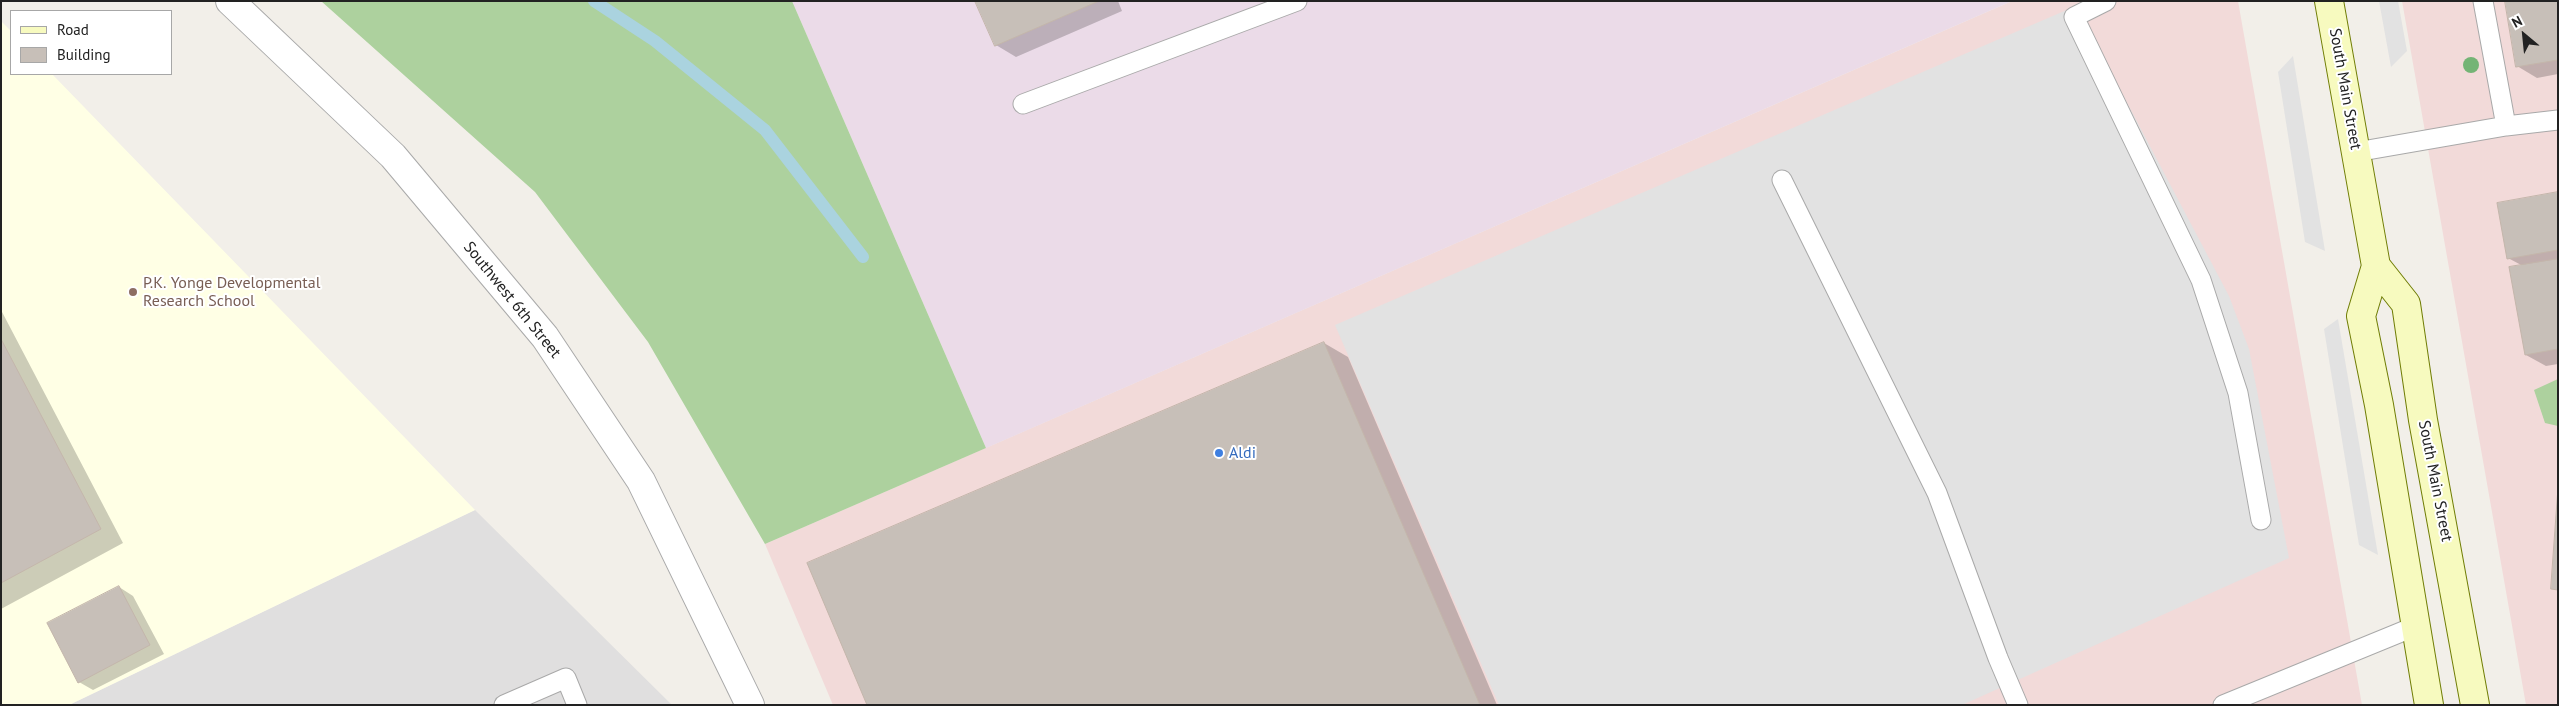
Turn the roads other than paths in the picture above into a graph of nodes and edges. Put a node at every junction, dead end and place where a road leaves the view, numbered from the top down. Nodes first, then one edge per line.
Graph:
1 (230, 1) edge
2 (1297, 1) edge
3 (2106, 1) edge
4 (2329, 1) edge
5 (2483, 1) edge
6 (1023, 104) dead end
7 (2558, 120) edge
8 (2506, 126) junction
9 (2356, 152) junction
10 (1782, 180) dead end
11 (2376, 266) junction
12 (2260, 520) dead end
13 (2416, 626) junction
14 (504, 705) edge
15 (577, 705) edge
16 (750, 705) edge
17 (2018, 705) edge
18 (2223, 705) edge
19 (2429, 705) edge
20 (2475, 705) edge

1 - 16 street, Southwest 6th Street
2 - 6 lane
3 - 12 lane
4 - 9 main road, South Main Street
5 - 8 lane
7 - 8 lane
8 - 9 lane
9 - 11 main road, South Main Street
10 - 17 lane
11 - 13 main road, South Main Street
11 - 20 main road, South Main Street
13 - 18 lane
13 - 19 main road, South Main Street
14 - 15 lane

